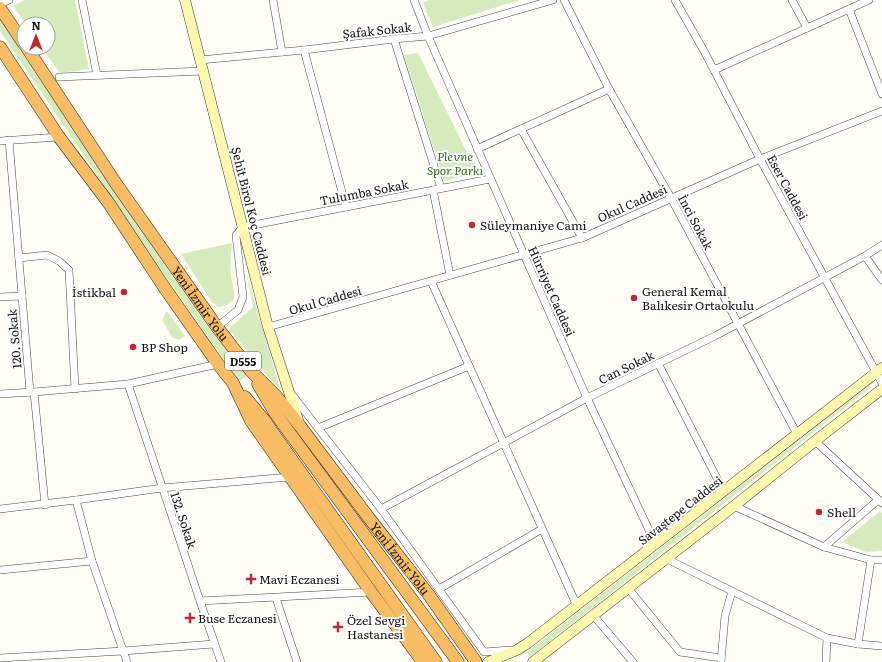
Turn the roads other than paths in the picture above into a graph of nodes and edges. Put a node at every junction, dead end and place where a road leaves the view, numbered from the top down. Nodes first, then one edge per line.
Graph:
1 (9, 0) edge
2 (82, 0) edge
3 (185, 0) edge
4 (273, 0) edge
5 (414, 0) edge
6 (552, 0) edge
7 (564, 0) edge
8 (675, 0) edge
9 (792, 0) edge
10 (869, 0) edge
11 (0, 4) edge
12 (0, 8) edge
13 (849, 9) junction
14 (807, 28) junction
15 (16, 32) edge
16 (428, 36) junction
17 (394, 39) junction
18 (0, 46) edge
19 (304, 50) junction
20 (282, 52) junction
21 (32, 56) edge
22 (200, 60) junction
23 (714, 70) junction
24 (203, 71) junction
25 (97, 75) junction
26 (59, 77) dead end
27 (609, 88) junction
28 (882, 94) edge
29 (882, 111) edge
30 (521, 129) junction
31 (59, 137) junction
32 (9, 140) junction
33 (0, 141) edge
34 (477, 149) junction
35 (760, 158) junction
36 (490, 179) junction
37 (437, 189) junction
38 (671, 198) junction
39 (346, 207) junction
40 (243, 227) junction
41 (582, 238) junction
42 (882, 245) edge
43 (523, 254) junction
44 (865, 256) junction
45 (18, 258) junction
46 (450, 275) junction
47 (824, 278) junction
48 (882, 280) edge
49 (431, 281) junction
50 (22, 296) junction
51 (0, 297) edge
52 (738, 324) junction
53 (216, 327) junction
54 (268, 327) junction
55 (218, 364) junction
56 (658, 364) junction
57 (469, 366) junction
58 (251, 371) junction
59 (879, 371) edge
60 (233, 383) junction
61 (882, 383) edge
62 (128, 384) junction
63 (75, 389) junction
64 (882, 389) edge
65 (32, 392) junction
66 (290, 393) junction
67 (0, 394) edge
68 (587, 398) junction
69 (300, 426) junction
70 (318, 428) junction
71 (797, 434) junction
72 (815, 441) junction
73 (504, 444) junction
74 (290, 477) junction
75 (162, 488) junction
76 (724, 492) junction
77 (76, 500) junction
78 (880, 502) edge
79 (45, 504) junction
80 (734, 506) junction
81 (381, 509) junction
82 (0, 510) edge
83 (542, 529) junction
84 (656, 545) junction
85 (824, 547) junction
86 (667, 559) junction
87 (871, 560) junction
88 (882, 560) edge
89 (92, 561) junction
90 (0, 570) edge
91 (628, 588) junction
92 (439, 589) junction
93 (732, 591) junction
94 (372, 592) junction
95 (276, 598) junction
96 (200, 602) junction
97 (577, 606) junction
98 (593, 615) junction
99 (827, 638) junction
100 (214, 644) junction
101 (858, 644) junction
102 (882, 646) edge
103 (517, 650) junction
104 (123, 651) junction
105 (0, 658) edge
106 (31, 659) edge
107 (721, 660) edge
108 (127, 662) edge
109 (221, 662) edge
110 (297, 662) edge
111 (423, 662) edge
112 (436, 662) edge
113 (458, 662) edge
114 (469, 662) edge
115 (476, 662) edge
116 (488, 662) edge
117 (533, 662) edge
118 (633, 662) edge
119 (826, 662) edge

1 - 11 street
2 - 25 street
3 - 22 main road, Şehit Birol Koç Caddesi
4 - 20 street
5 - 16 street, Hürriyet Caddesi
6 - 16 street, Şafak Sokak
7 - 27 street, İnci Sokak
8 - 23 street, Eser Caddesi
9 - 14 street
10 - 13 street
12 - 15 highway
13 - 14 street
13 - 28 street
14 - 23 street
16 - 17 street, Şafak Sokak
16 - 34 street, Hürriyet Caddesi
17 - 19 street, Şafak Sokak
17 - 37 street
18 - 31 highway, Yeni İzmir Yolu / D555
19 - 20 street, Şafak Sokak
19 - 39 street
20 - 22 street, Şafak Sokak
21 - 53 highway, Yeni İzmir Yolu / D555
22 - 24 main road, Şehit Birol Koç Caddesi
23 - 35 street, Eser Caddesi
24 - 25 street
24 - 40 main road, Şehit Birol Koç Caddesi
25 - 26 street
27 - 30 street
27 - 38 street, İnci Sokak
29 - 35 street, Okul Caddesi
30 - 34 street
30 - 41 street
31 - 32 street
31 - 55 highway, Yeni İzmir Yolu / D555
32 - 33 street
32 - 45 street, 120. Sokak
34 - 36 street, Hürriyet Caddesi
35 - 38 street, Okul Caddesi
35 - 47 street, Eser Caddesi
36 - 37 street, Tulumba Sokak
36 - 43 street, Hürriyet Caddesi
37 - 39 street, Tulumba Sokak
37 - 46 street
38 - 41 street, Okul Caddesi
38 - 52 street, İnci Sokak
39 - 40 street, Tulumba Sokak
40 - 53 street
40 - 54 main road, Şehit Birol Koç Caddesi
41 - 43 street, Okul Caddesi
42 - 44 street, Can Sokak
43 - 46 street, Okul Caddesi
43 - 68 street, Hürriyet Caddesi
44 - 47 street, Can Sokak
44 - 48 street
45 - 50 street, 120. Sokak
45 - 63 street
46 - 49 street, Okul Caddesi
47 - 52 street, Can Sokak
47 - 59 street, Eser Caddesi
49 - 54 street, Okul Caddesi
49 - 57 street
50 - 51 street
50 - 65 street, 120. Sokak
52 - 56 street, Can Sokak
52 - 71 street, İnci Sokak
53 - 58 highway, Yeni İzmir Yolu / D555
54 - 66 main road, Şehit Birol Koç Caddesi
55 - 60 highway, Yeni İzmir Yolu / D555
55 - 62 street
56 - 68 street, Can Sokak
56 - 76 street
57 - 70 street
57 - 73 street
58 - 69 highway, Yeni İzmir Yolu / D555
58 - 113 highway, Yeni İzmir Yolu
59 - 61 street, Eser Caddesi
59 - 71 main road, Savaştepe Caddesi
60 - 74 highway, Yeni İzmir Yolu / D555
60 - 112 highway
62 - 63 street
62 - 75 street, 132. Sokak
63 - 65 street
64 - 72 main road
65 - 67 street
65 - 79 street, 120. Sokak
66 - 69 main road, Şehit Birol Koç Caddesi
66 - 70 street
68 - 73 street, Can Sokak
68 - 84 street, Hürriyet Caddesi
69 - 115 highway, Yeni İzmir Yolu / D555
70 - 81 street
71 - 76 main road, Savaştepe Caddesi
72 - 78 street
72 - 80 main road
73 - 81 street, Can Sokak
73 - 83 street
74 - 75 street
74 - 94 highway, Yeni İzmir Yolu / D555
75 - 77 street
75 - 96 street, 132. Sokak
76 - 84 main road, Savaştepe Caddesi
77 - 79 street
77 - 89 street
78 - 85 street
79 - 82 street
80 - 85 street
80 - 86 main road
81 - 92 street
83 - 92 street
83 - 97 street
84 - 97 main road, Savaştepe Caddesi
85 - 87 street
86 - 91 main road
86 - 93 street
87 - 88 street
87 - 101 street
89 - 90 street
89 - 104 street
91 - 98 main road
91 - 107 street
92 - 103 street
93 - 99 street
93 - 107 street
94 - 95 street
94 - 111 highway, Yeni İzmir Yolu / D555
95 - 96 street
95 - 110 street
96 - 100 street, 132. Sokak
97 - 103 main road, Savaştepe Caddesi
98 - 117 main road
98 - 118 street
99 - 101 street
99 - 119 street
100 - 104 street
100 - 109 street, 132. Sokak
101 - 102 street
103 - 116 main road, Savaştepe Caddesi
104 - 106 street
104 - 108 street
105 - 106 street
114 - 115 highway

